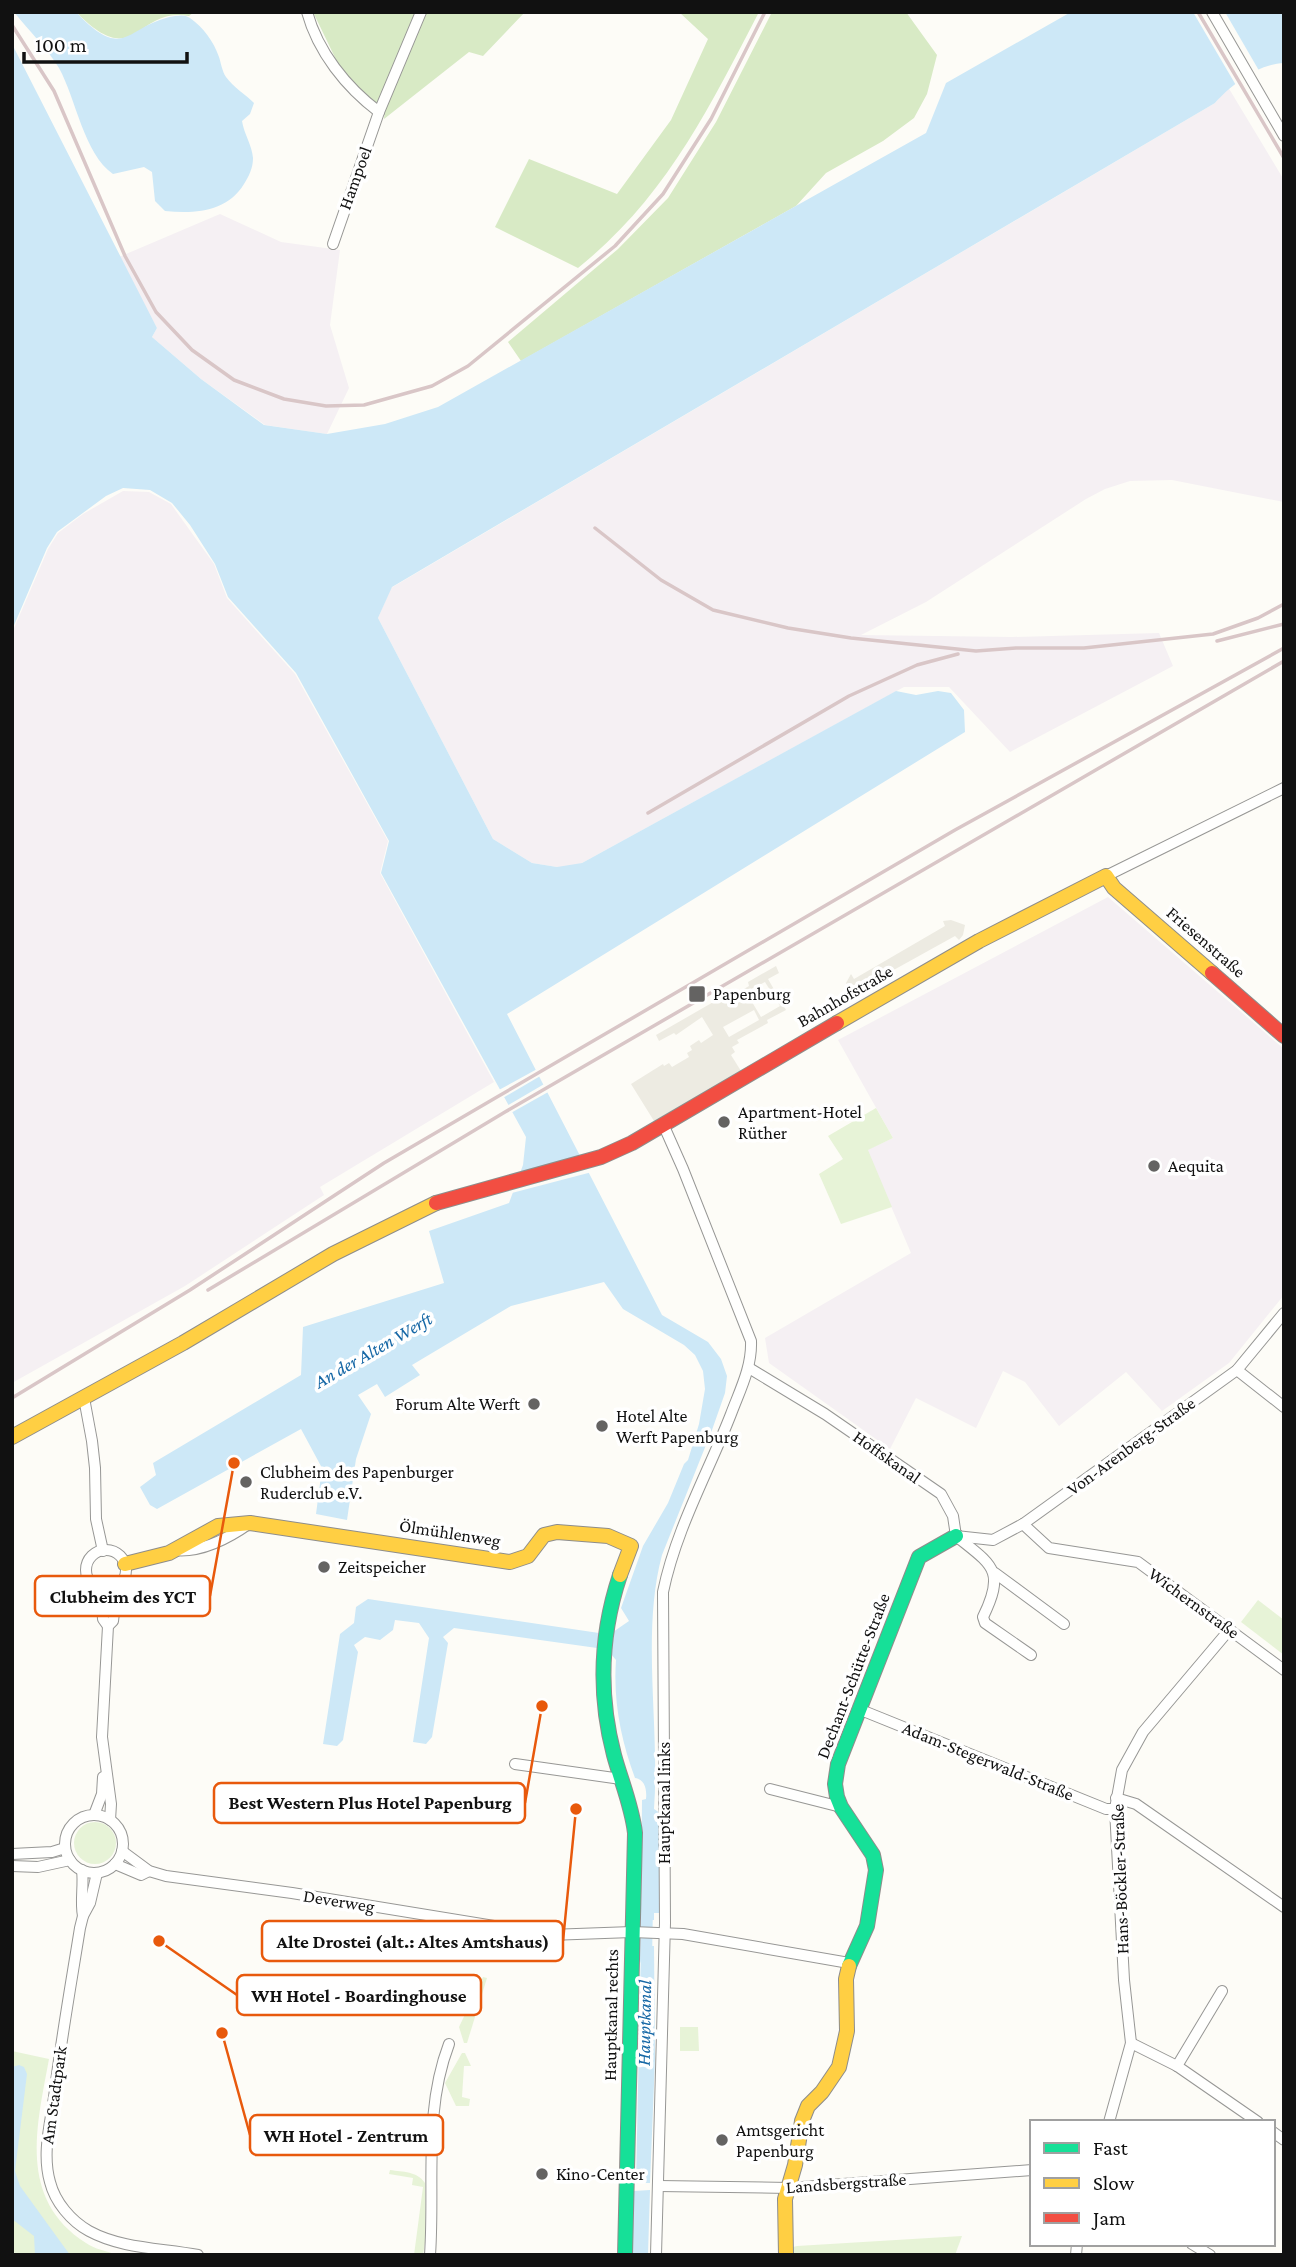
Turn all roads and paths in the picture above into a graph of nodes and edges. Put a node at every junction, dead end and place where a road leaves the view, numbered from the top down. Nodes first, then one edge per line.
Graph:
1 (307, 12) edge
2 (421, 12) edge
3 (1212, 12) edge
4 (379, 112) junction
5 (1284, 136) edge
6 (333, 244) dead end
7 (1284, 788) edge
8 (1106, 876) junction
9 (1284, 1036) edge
10 (663, 1124) junction
11 (1284, 1312) edge
12 (749, 1368) junction
13 (1237, 1370) junction
14 (84, 1398) junction
15 (1284, 1407) edge
16 (12, 1437) edge
17 (1023, 1524) junction
18 (956, 1536) junction
19 (631, 1546) joint
20 (103, 1551) junction
21 (125, 1563) junction
22 (995, 1573) junction
23 (117, 1587) junction
24 (101, 1590) junction
25 (1063, 1624) dead end
26 (108, 1626) junction
27 (1230, 1629) junction
28 (1031, 1655) dead end
29 (1284, 1670) edge
30 (861, 1710) junction
31 (103, 1754) junction
32 (515, 1764) dead end
33 (621, 1779) junction
34 (770, 1789) dead end
35 (1116, 1804) junction
36 (841, 1807) junction
37 (94, 1815) junction
38 (110, 1820) junction
39 (65, 1848) junction
40 (122, 1851) junction
41 (12, 1854) edge
42 (70, 1860) junction
43 (115, 1864) junction
44 (12, 1866) edge
45 (82, 1870) junction
46 (149, 1871) junction
47 (97, 1872) junction
48 (1284, 1907) edge
49 (83, 1916) junction
50 (637, 1932) junction
51 (660, 1933) junction
52 (849, 1963) junction
53 (1222, 1991) dead end
54 (1131, 2043) junction
55 (449, 2044) dead end
56 (1177, 2066) junction
57 (1110, 2120) edge
58 (1255, 2120) edge
59 (1030, 2170) edge
60 (659, 2186) junction
61 (789, 2188) junction
62 (198, 2255) edge
63 (430, 2255) edge
64 (625, 2255) edge
65 (656, 2255) edge
66 (786, 2255) edge

1 - 4 street
2 - 4 street, Hampoel
3 - 5 street
4 - 6 street, Hampoel
7 - 8 street, Bahnhofstraße
8 - 9 street, Friesenstraße
8 - 10 street, Bahnhofstraße
10 - 12 street
10 - 14 street, Bahnhofstraße
11 - 13 street, Von-Arenberg-Straße
12 - 18 street, Hoffskanal
12 - 51 street, Hauptkanal links
13 - 15 street
13 - 17 street, Von-Arenberg-Straße
14 - 16 street
14 - 20 street
17 - 18 street, Von-Arenberg-Straße
17 - 27 street, Wichernstraße
18 - 22 street
18 - 30 street, Dechant-Schütte-Straße
19 - 21 street, Ölmühlenweg
19 - 33 street, Hauptkanal rechts
20 - 21 street
20 - 24 street
21 - 23 street
22 - 25 street
22 - 28 street
23 - 24 street
23 - 26 street
24 - 26 street
26 - 31 street
27 - 29 street, Wichernstraße
27 - 35 street, Hans-Böckler-Straße
30 - 35 street, Adam-Stegerwald-Straße
30 - 36 street, Dechant-Schütte-Straße
31 - 37 street
31 - 38 street
32 - 33 street
33 - 50 street, Hauptkanal rechts
34 - 36 street
35 - 48 street, Adam-Stegerwald-Straße
35 - 54 street, Hans-Böckler-Straße
36 - 52 street, Dechant-Schütte-Straße
37 - 38 street
37 - 39 street
38 - 40 street
39 - 41 street
39 - 42 street
40 - 43 street
40 - 46 street, Deverweg
42 - 44 street
42 - 45 street
43 - 46 street, Deverweg
43 - 47 street
45 - 47 street
45 - 49 street, Am Stadtpark
46 - 50 street, Deverweg
47 - 49 street, Am Stadtpark
49 - 62 street, Am Stadtpark
50 - 51 street, Deverweg
50 - 64 street, Hauptkanal rechts
51 - 52 street
51 - 60 street, Hauptkanal links
52 - 61 street, Dechant-Schütte-Straße
53 - 56 street
54 - 56 street
54 - 57 street, Hans-Böckler-Straße
55 - 63 street
56 - 58 street
59 - 61 street, Landsbergstraße
60 - 61 street, Landsbergstraße
60 - 65 street, Hauptkanal links
61 - 66 street, Dechant-Schütte-Straße

